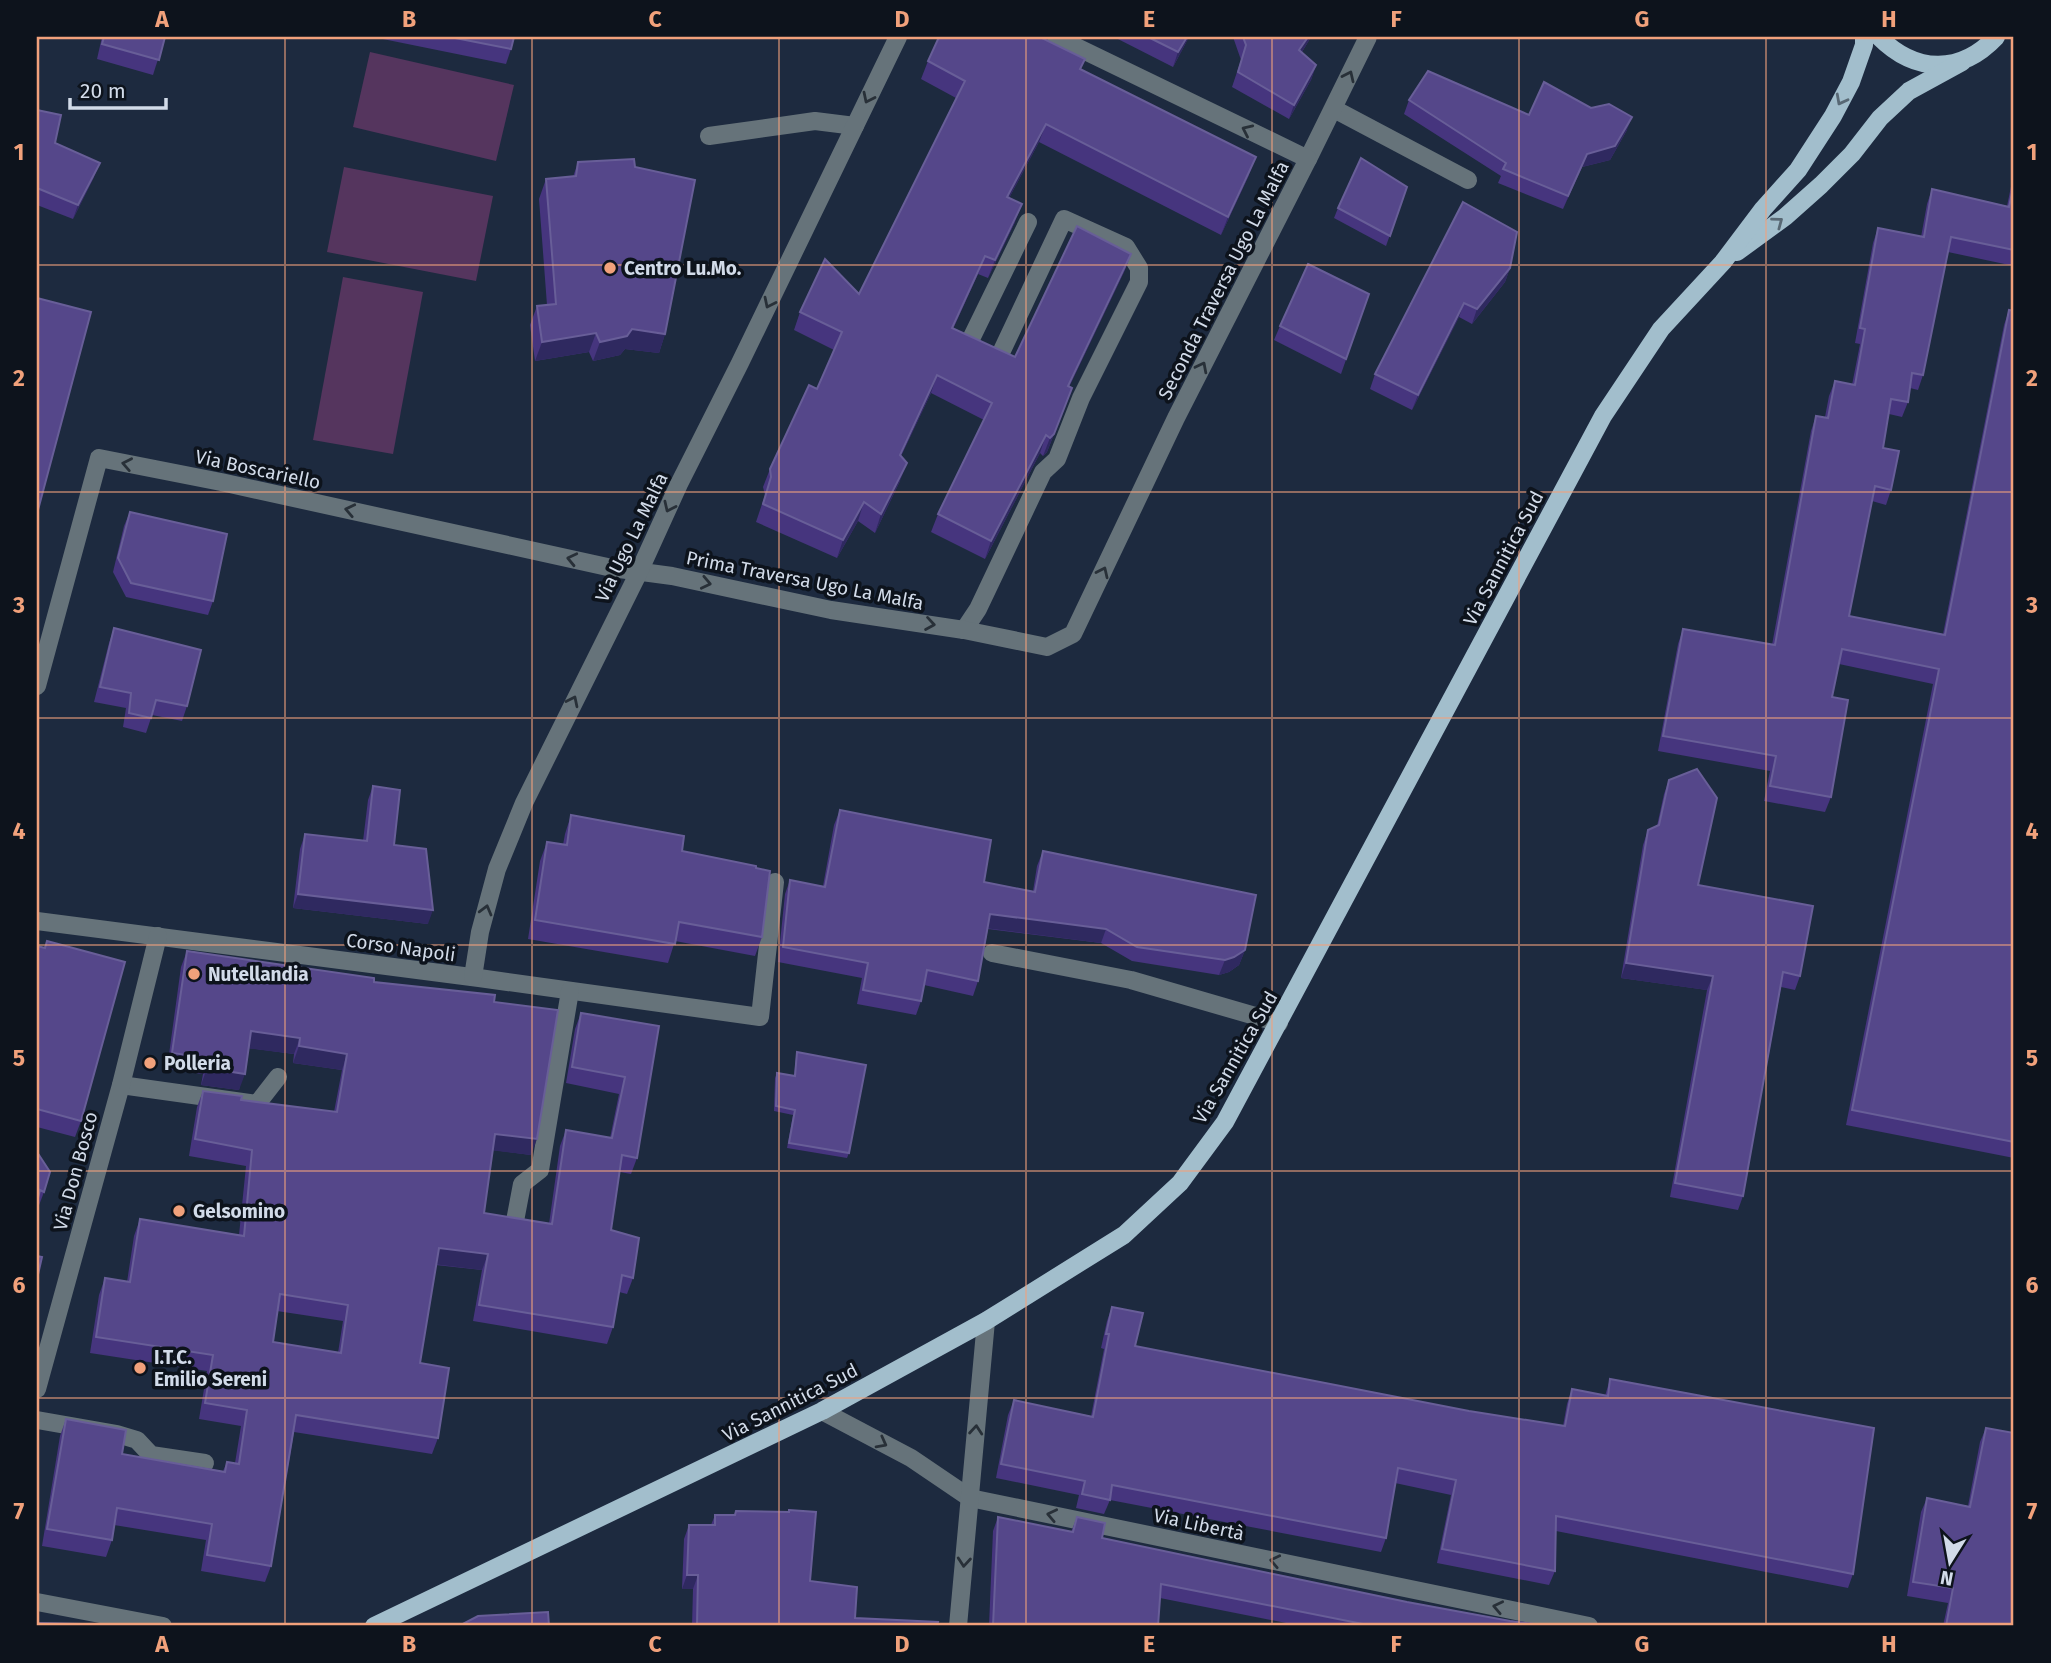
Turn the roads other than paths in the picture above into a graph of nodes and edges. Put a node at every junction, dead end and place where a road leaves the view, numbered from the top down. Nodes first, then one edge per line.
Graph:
1 (898, 37) edge
2 (1056, 37) edge
3 (1368, 37) edge
4 (1864, 37) edge
5 (1879, 37) edge
6 (1996, 37) edge
7 (1962, 62) junction
8 (1334, 109) junction
9 (855, 126) junction
10 (709, 135) dead end
11 (1308, 159) junction
12 (1468, 180) dead end
13 (1028, 222) dead end
14 (1723, 262) junction
15 (639, 572) junction
16 (964, 630) junction
17 (1073, 634) joint
18 (37, 686) edge
19 (775, 882) dead end
20 (37, 920) edge
21 (158, 936) junction
22 (992, 953) dead end
23 (473, 977) junction
24 (570, 991) junction
25 (1279, 1023) junction
26 (278, 1077) dead end
27 (121, 1085) junction
28 (515, 1221) edge
29 (986, 1321) junction
30 (37, 1389) edge
31 (821, 1411) junction
32 (37, 1419) edge
33 (205, 1463) dead end
34 (970, 1499) junction
35 (37, 1602) edge
36 (163, 1626) edge
37 (374, 1626) edge
38 (958, 1626) edge
39 (1589, 1626) edge

1 -> 9 street, Via Ugo La Malfa
11 -> 2 street, Seconda Traversa Ugo La Malfa
8 -> 3 street
4 -> 14 main road, Via Sannitica Sud
5 - 7 main road
6 - 7 main road, Via Sannitica Sud
14 -> 7 main road, Via Sannitica Sud
8 - 11 street
8 - 12 street
9 - 10 street
9 -> 15 street, Via Ugo La Malfa
17 -> 11 street, Seconda Traversa Ugo La Malfa
13 - 16 street
14 - 25 main road, Via Sannitica Sud
15 -> 16 street, Prima Traversa Ugo La Malfa
15 -> 18 street, Via Boscariello
23 -> 15 street, Via Ugo La Malfa
16 - 17 street, Prima Traversa Ugo La Malfa
19 - 24 street, Corso Napoli
20 - 21 street, Corso Napoli
21 - 23 street, Corso Napoli
21 - 27 street, Via Don Bosco
22 - 25 street
23 - 24 street, Corso Napoli
24 - 28 street
25 - 29 main road, Via Sannitica Sud
26 - 27 street
27 - 30 street, Via Don Bosco
29 - 31 main road, Via Sannitica Sud
34 -> 29 street
31 -> 34 street, Via Libertà
31 - 37 main road, Via Sannitica Sud
32 - 33 street
34 -> 38 street
39 -> 34 street, Via Libertà
35 - 36 street

